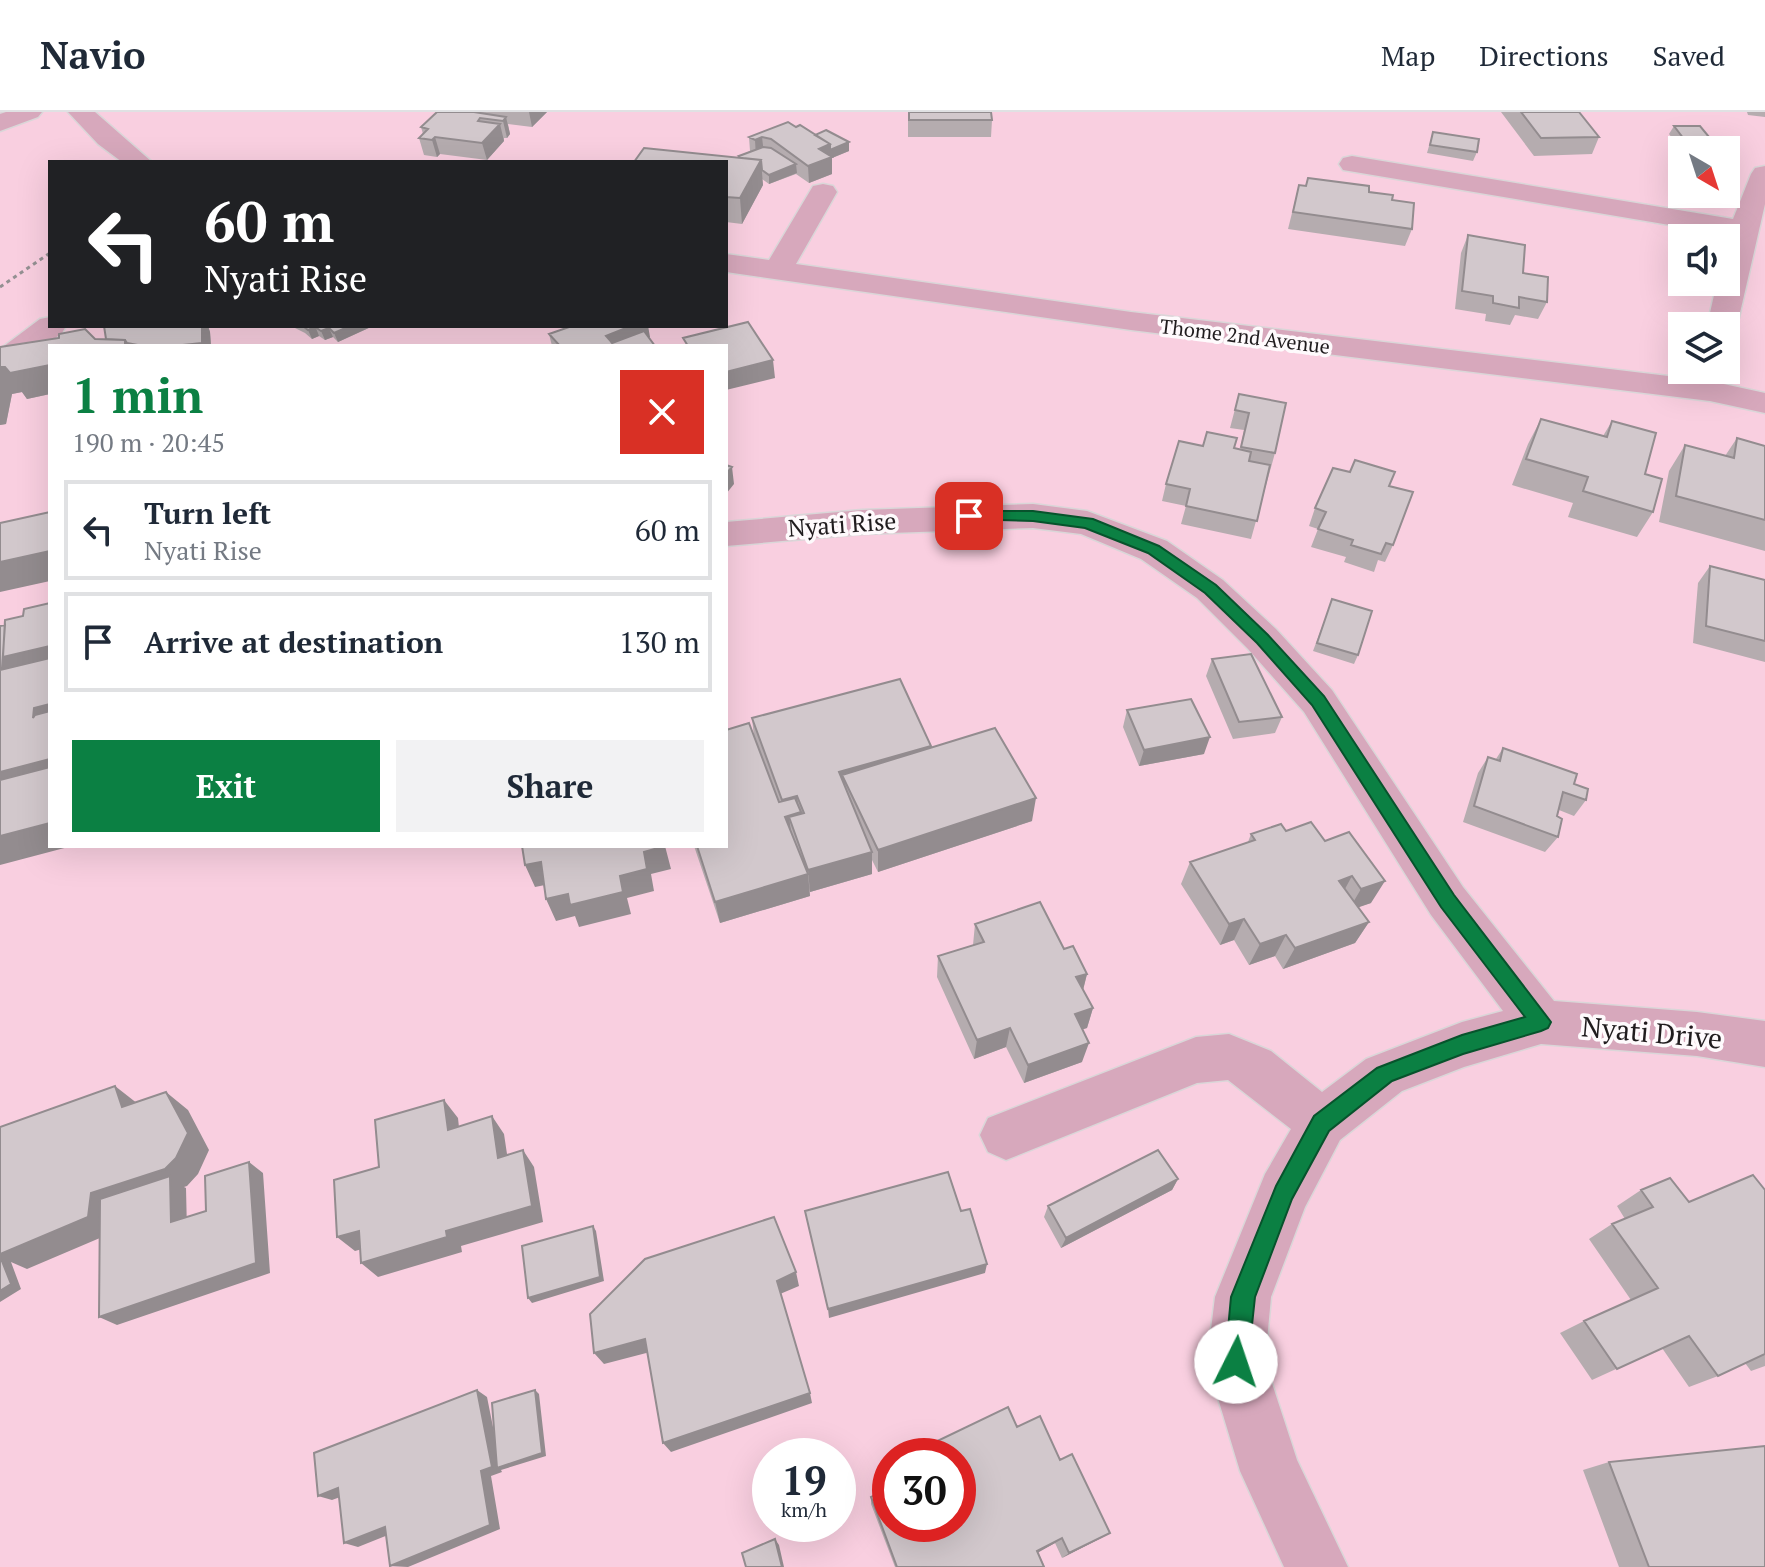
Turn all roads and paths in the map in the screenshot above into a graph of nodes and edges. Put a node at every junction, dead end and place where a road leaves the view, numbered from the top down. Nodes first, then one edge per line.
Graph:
1 (29, 112) edge
2 (81, 112) edge
3 (0, 123) edge
4 (136, 160) edge
5 (1352, 164) dead end
6 (1765, 174) edge
7 (823, 192) dead end
8 (1744, 229) junction
9 (48, 254) edge
10 (728, 263) edge
11 (778, 270) junction
12 (0, 287) edge
13 (1725, 312) edge
14 (48, 328) edge
15 (0, 364) edge
16 (1668, 376) edge
17 (1721, 384) edge
18 (1765, 403) edge
19 (728, 534) edge
20 (1541, 1022) junction
21 (1765, 1044) edge
22 (1322, 1123) junction
23 (1006, 1135) dead end
24 (1317, 1567) edge

1 - 3 street
2 - 4 street
5 - 8 street
6 - 8 street
7 - 11 street
8 - 13 street
9 - 12 path
10 - 11 street, Thome 2nd Avenue
11 - 16 street, Thome 2nd Avenue
14 - 15 street
17 - 18 street, Thome 2nd Avenue
19 - 20 street, Nyati Rise
20 - 21 street, Nyati Drive
20 - 22 street, Nyati Drive
22 - 23 street
22 - 24 street, Nyati Drive

